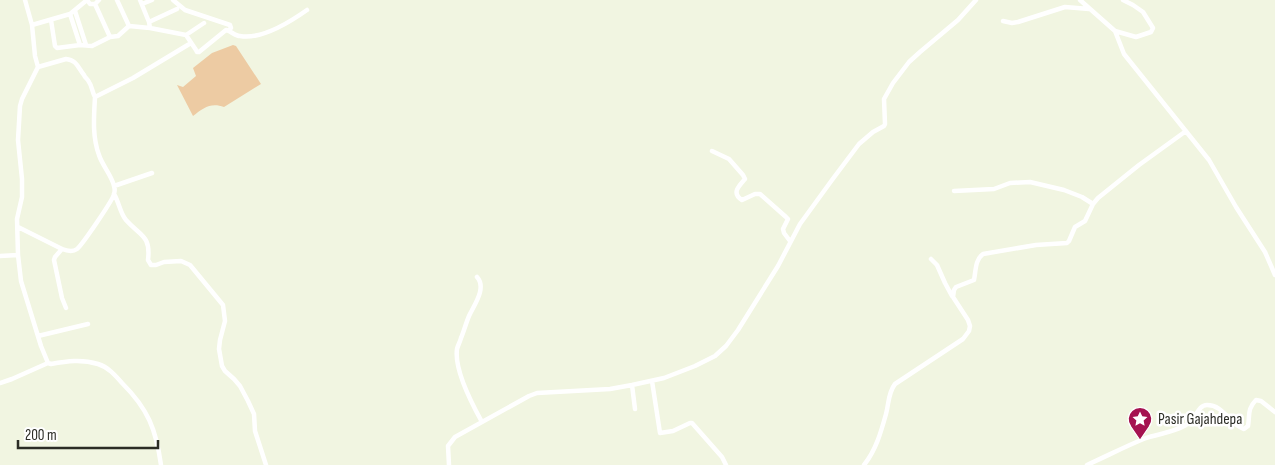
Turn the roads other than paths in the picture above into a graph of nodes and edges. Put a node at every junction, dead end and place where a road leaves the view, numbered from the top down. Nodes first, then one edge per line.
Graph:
1 (25, 0) edge
2 (87, 0) edge
3 (99, 0) edge
4 (117, 0) edge
5 (152, 0) edge
6 (173, 0) edge
7 (976, 0) edge
8 (1080, 0) edge
9 (1084, 0) edge
10 (1123, 0) edge
11 (141, 2) edge
12 (95, 4) junction
13 (1088, 8) junction
14 (177, 9) dead end
15 (307, 10) dead end
16 (72, 12) junction
17 (51, 20) junction
18 (1003, 21) dead end
19 (204, 23) dead end
20 (32, 25) junction
21 (149, 25) junction
22 (129, 26) junction
23 (229, 30) junction
24 (1115, 30) junction
25 (186, 35) junction
26 (110, 37) junction
27 (191, 43) junction
28 (80, 45) junction
29 (86, 45) junction
30 (38, 67) junction
31 (95, 97) junction
32 (1186, 131) junction
33 (712, 151) dead end
34 (152, 172) dead end
35 (114, 186) junction
36 (954, 192) dead end
37 (114, 194) junction
38 (1093, 204) junction
39 (18, 227) junction
40 (790, 241) junction
41 (62, 249) junction
42 (18, 255) junction
43 (0, 256) edge
44 (931, 259) dead end
45 (1275, 275) edge
46 (477, 277) dead end
47 (953, 297) junction
48 (66, 308) dead end
49 (88, 324) dead end
50 (38, 336) junction
51 (48, 362) junction
52 (652, 381) junction
53 (0, 383) edge
54 (632, 385) junction
55 (635, 409) dead end
56 (1275, 412) edge
57 (482, 422) junction
58 (162, 465) edge
59 (266, 465) edge
60 (449, 465) edge
61 (726, 465) edge
62 (864, 465) edge
63 (1087, 465) edge

1 - 20 street
2 - 12 street
2 - 16 street
3 - 12 street
4 - 22 street
5 - 11 street
6 - 23 street
7 - 40 street
8 - 13 street
9 - 13 street
10 - 24 street
11 - 21 street
12 - 26 street
13 - 18 street
13 - 24 street
14 - 21 street
15 - 23 street
16 - 17 street
16 - 28 street
16 - 29 street
17 - 20 street
17 - 28 street
19 - 25 street
20 - 30 street
21 - 22 street
21 - 25 street
22 - 26 street
23 - 27 street
24 - 32 street
25 - 27 street
26 - 29 street
27 - 31 street
28 - 29 street
30 - 31 street
30 - 39 street
31 - 35 street
32 - 38 street
32 - 45 street
33 - 40 street
34 - 35 street
35 - 37 street
36 - 38 street
37 - 41 street
37 - 59 street
38 - 47 street
39 - 41 street
39 - 42 street
40 - 52 street
41 - 48 street
42 - 43 street
42 - 50 street
44 - 47 street
46 - 57 street
47 - 62 street
49 - 50 street
50 - 51 street
51 - 53 street
51 - 58 street
52 - 54 street
52 - 61 street
54 - 55 street
54 - 57 street
56 - 63 street
57 - 60 street

